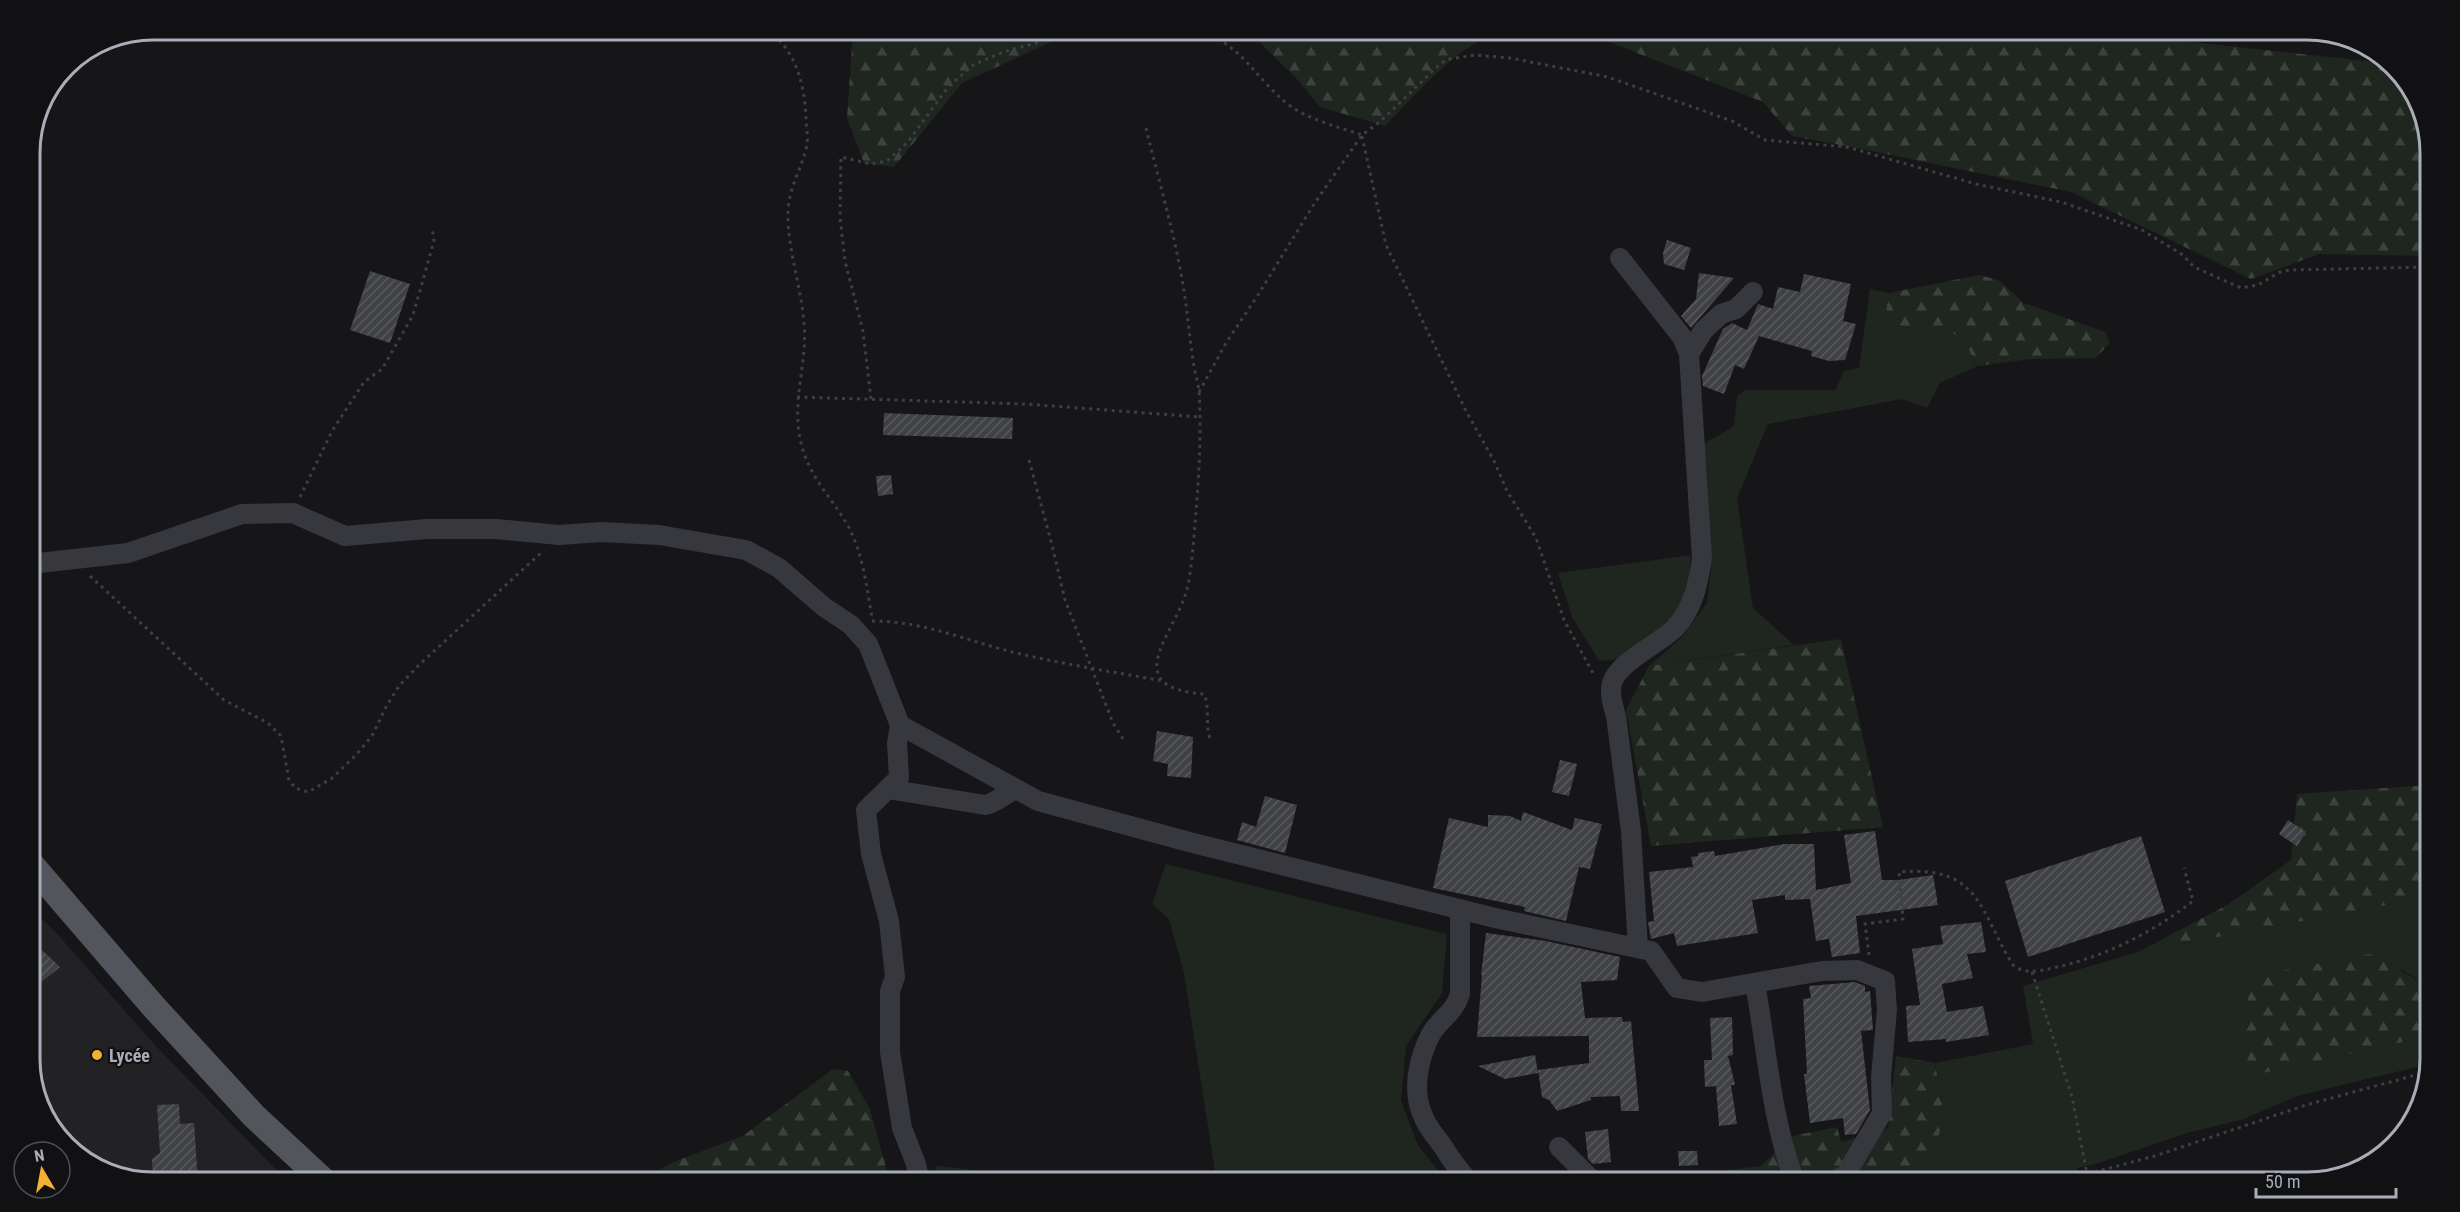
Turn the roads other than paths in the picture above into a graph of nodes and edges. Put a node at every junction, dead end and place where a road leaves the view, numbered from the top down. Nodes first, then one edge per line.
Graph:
1 (1620, 258) dead end
2 (1753, 292) dead end
3 (1689, 354) junction
4 (41, 563) edge
5 (900, 725) junction
6 (888, 789) junction
7 (1016, 789) junction
8 (41, 876) edge
9 (1460, 909) junction
10 (1638, 948) junction
11 (1755, 983) junction
12 (1560, 1147) dead end
13 (314, 1172) edge
14 (918, 1172) edge
15 (1461, 1172) edge
16 (1584, 1172) edge
17 (1793, 1172) edge
18 (1847, 1172) edge

1 - 3 street
2 - 3 street
3 - 10 street
4 - 5 street
5 - 6 street
5 - 7 street
6 - 7 street
6 - 14 street
7 - 9 street
8 - 13 main road
9 - 10 street
9 - 15 street
10 - 11 street
11 - 17 street
11 - 18 street
12 - 16 street

